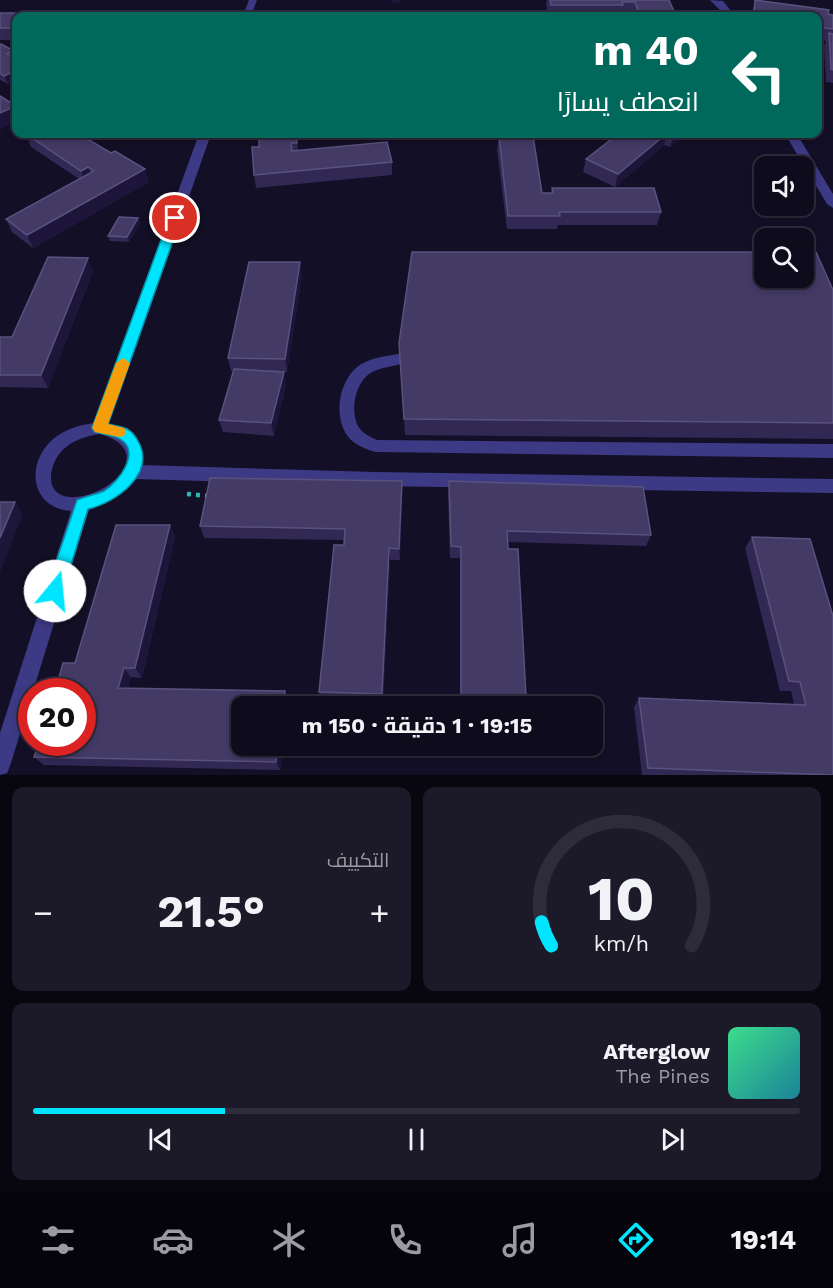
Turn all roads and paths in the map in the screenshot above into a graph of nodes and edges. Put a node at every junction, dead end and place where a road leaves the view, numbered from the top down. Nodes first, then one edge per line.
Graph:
1 (714, 0) edge
2 (727, 12) edge
3 (204, 138) edge
4 (793, 138) edge
5 (833, 204) edge
6 (399, 359) edge
7 (100, 428) junction
8 (833, 451) edge
9 (132, 472) junction
10 (833, 486) edge
11 (214, 489) edge
12 (177, 493) dead end
13 (82, 504) junction
14 (0, 766) edge

1 - 2 lane
3 - 7 lane
4 - 5 lane
6 - 8 lane
7 - 9 lane
7 - 13 lane
9 - 10 lane
9 - 13 lane
11 - 12 path
13 - 14 lane

